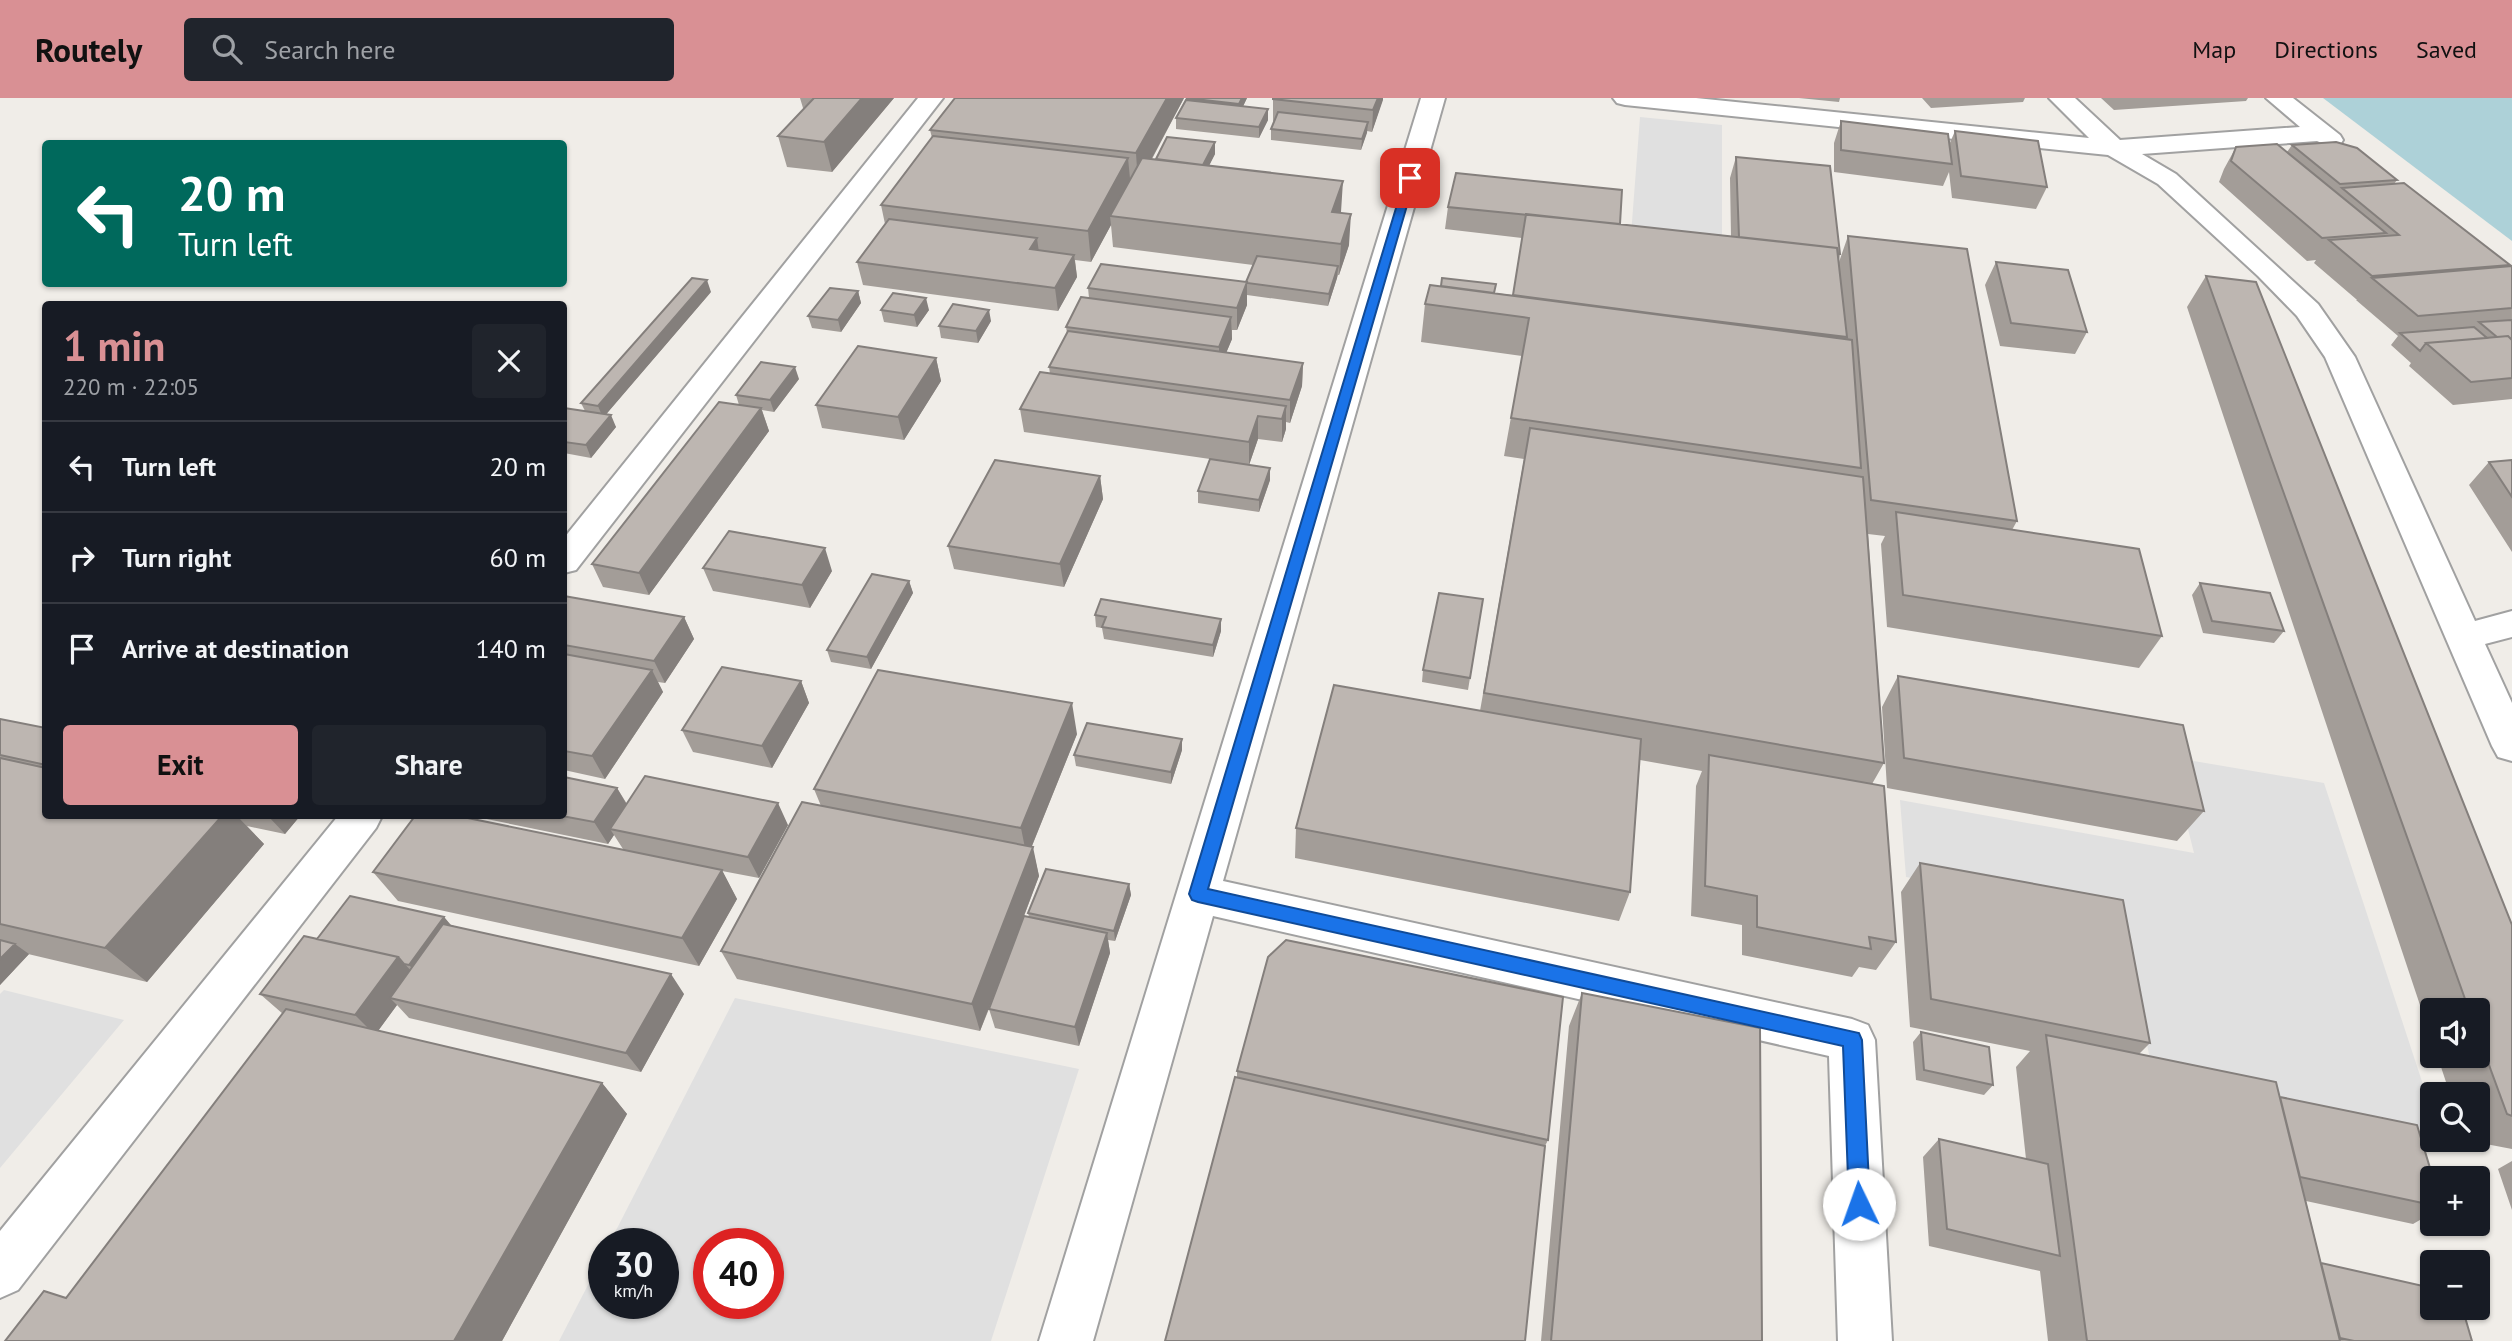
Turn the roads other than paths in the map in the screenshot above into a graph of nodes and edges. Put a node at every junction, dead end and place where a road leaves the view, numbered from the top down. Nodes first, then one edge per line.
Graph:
1 (930, 98) edge
2 (1433, 98) edge
3 (1625, 98) edge
4 (2061, 98) edge
5 (2278, 98) edge
6 (2322, 133) junction
7 (2115, 148) junction
8 (2354, 157) edge
9 (567, 557) edge
10 (2512, 624) edge
11 (2464, 637) junction
12 (2512, 746) edge
13 (360, 819) edge
14 (1198, 894) junction
15 (0, 1272) edge
16 (1066, 1341) edge
17 (1866, 1341) edge

1 - 9 street
2 - 14 street
3 - 7 street
4 - 7 street
5 - 6 street
6 - 7 street
6 - 8 street
7 - 11 street
10 - 11 street
11 - 12 street
13 - 15 street
14 - 16 street
14 - 17 street

